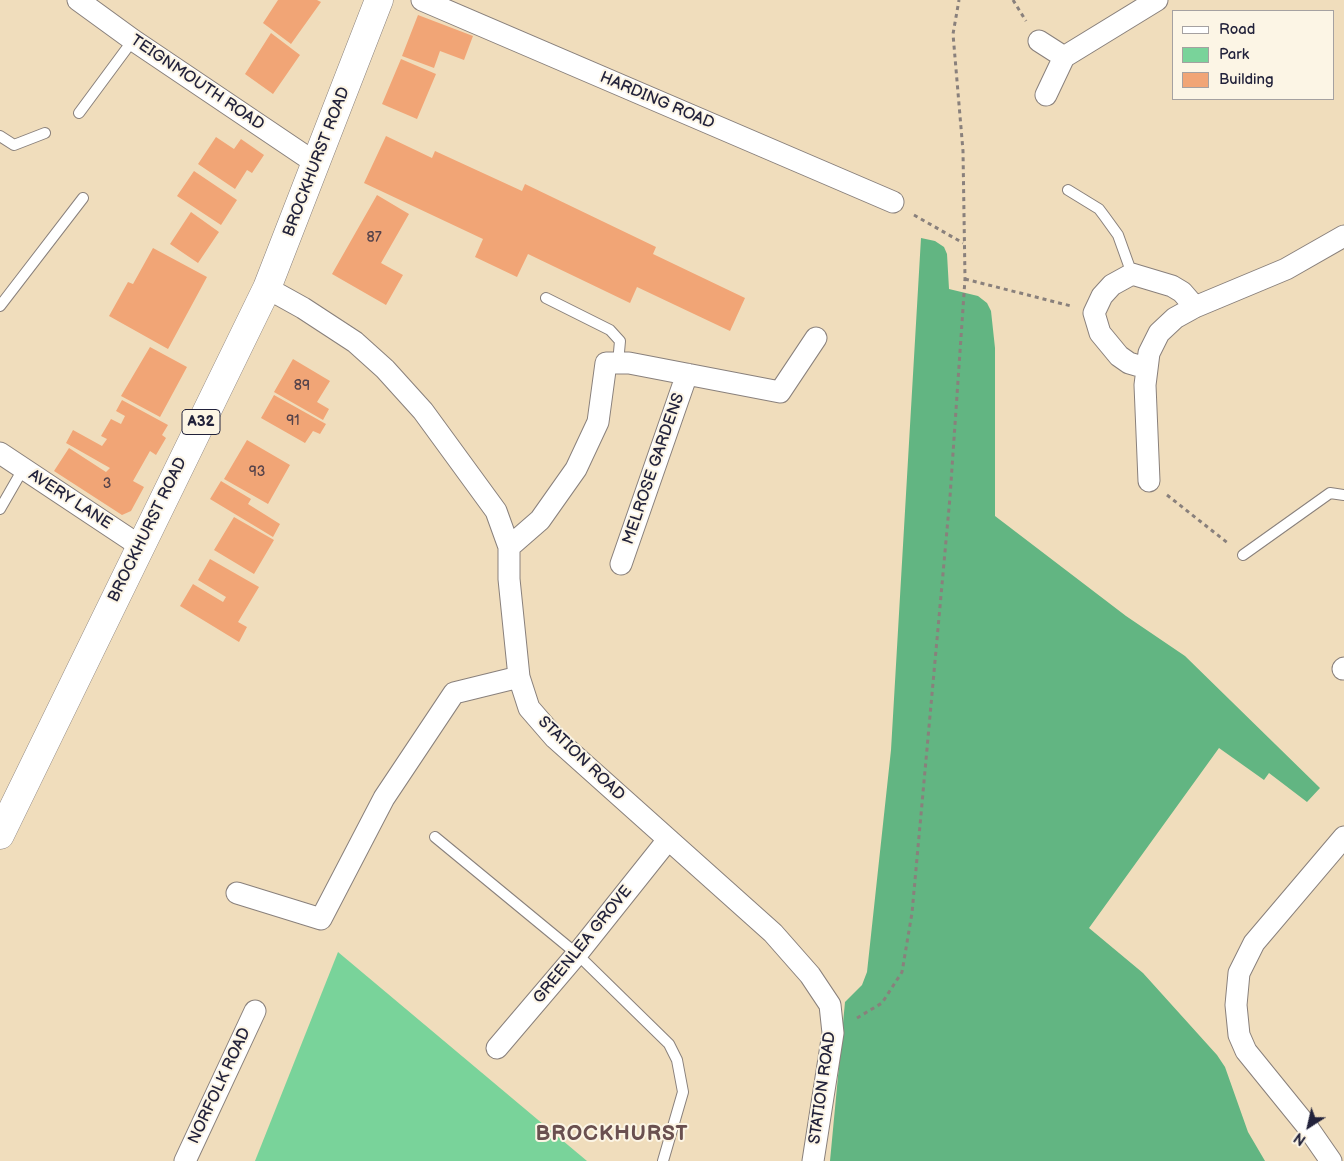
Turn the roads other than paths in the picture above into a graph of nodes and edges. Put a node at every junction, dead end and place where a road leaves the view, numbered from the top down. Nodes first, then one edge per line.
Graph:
1 (78, 0) edge
2 (379, 0) edge
3 (422, 0) edge
4 (1157, 0) edge
5 (132, 40) junction
6 (1039, 41) dead end
7 (1064, 57) junction
8 (1046, 95) dead end
9 (78, 113) dead end
10 (45, 133) dead end
11 (0, 136) edge
12 (316, 164) junction
13 (1068, 190) dead end
14 (83, 198) dead end
15 (893, 202) road end
16 (1344, 236) edge
17 (1132, 274) junction
18 (267, 288) junction
19 (546, 298) dead end
20 (0, 306) edge
21 (1195, 307) junction
22 (816, 338) dead end
23 (618, 363) junction
24 (1146, 368) junction
25 (686, 374) junction
26 (0, 454) edge
27 (23, 469) junction
28 (1149, 481) road end
29 (1344, 495) edge
30 (0, 509) edge
31 (140, 546) junction
32 (509, 547) junction
33 (1243, 556) road end
34 (621, 564) dead end
35 (519, 677) junction
36 (0, 835) edge
37 (434, 837) dead end
38 (1344, 838) edge
39 (667, 841) junction
40 (237, 894) dead end
41 (577, 954) junction
42 (255, 1011) dead end
43 (497, 1048) dead end
44 (185, 1161) edge
45 (662, 1161) edge
46 (813, 1161) edge
47 (1330, 1161) edge

1 - 5 street, TEIGNMOUTH ROAD
2 - 12 main road, BROCKHURST ROAD / A32
3 - 15 street, HARDING ROAD
4 - 7 street
5 - 9 lane
5 - 12 street, TEIGNMOUTH ROAD
6 - 7 street
7 - 8 street
10 - 11 lane
12 - 18 main road, BROCKHURST ROAD / A32
13 - 17 lane
14 - 20 lane
16 - 21 street
17 - 21 street
17 - 24 street
18 - 31 main road, BROCKHURST ROAD / A32
18 - 32 street, STATION ROAD
19 - 23 lane
21 - 24 street
22 - 25 street, MELROSE GARDENS
23 - 25 street, MELROSE GARDENS
23 - 32 street
24 - 28 street
25 - 34 street, MELROSE GARDENS
26 - 27 street, AVERY LANE
27 - 30 lane
27 - 31 street, AVERY LANE
29 - 33 lane
31 - 36 main road, BROCKHURST ROAD / A32
32 - 35 street, STATION ROAD
35 - 39 street, STATION ROAD
35 - 40 street
37 - 41 lane
38 - 47 street
39 - 41 street, GREENLEA GROVE
39 - 46 street, STATION ROAD
41 - 43 street, GREENLEA GROVE
41 - 45 lane
42 - 44 street, NORFOLK ROAD

